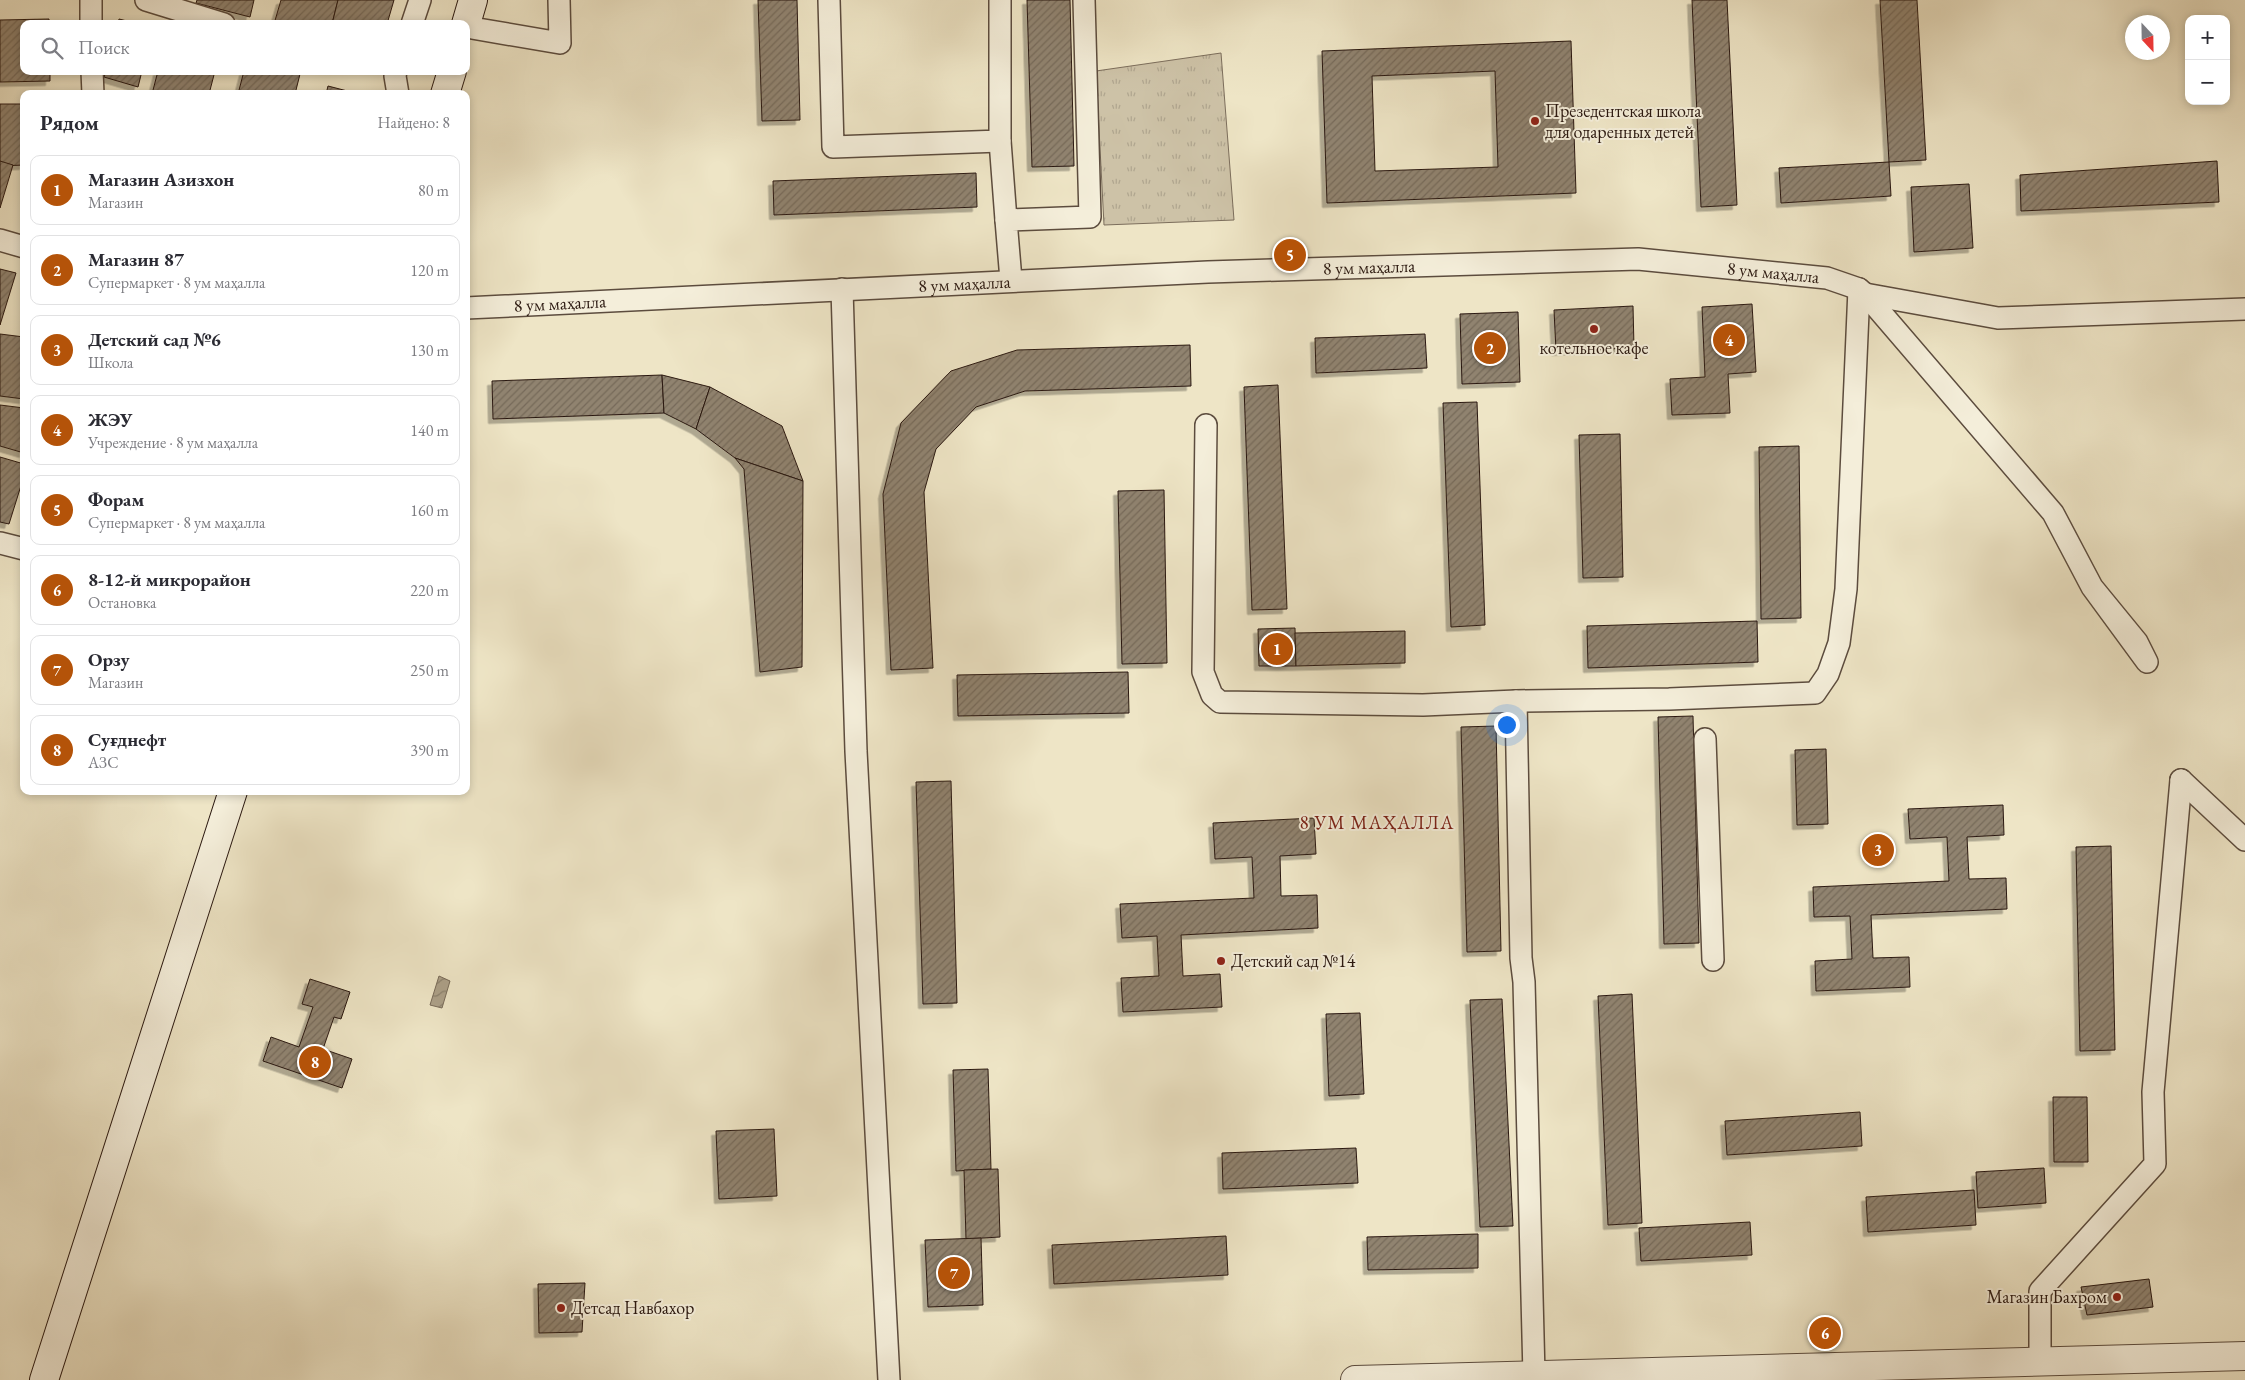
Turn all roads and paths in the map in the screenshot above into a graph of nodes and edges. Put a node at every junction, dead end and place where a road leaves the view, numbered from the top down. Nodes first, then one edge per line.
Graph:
1 (91, 0) edge
2 (146, 0) edge
3 (420, 0) edge
4 (473, 0) edge
5 (559, 0) edge
6 (829, 0) edge
7 (1000, 0) edge
8 (1084, 0) edge
9 (91, 20) edge
10 (211, 20) edge
11 (413, 20) edge
12 (468, 20) edge
13 (470, 27) edge
14 (92, 75) edge
15 (451, 75) edge
16 (93, 90) edge
17 (446, 90) edge
18 (1000, 141) junction
19 (1006, 220) junction
20 (0, 240) edge
21 (20, 246) edge
22 (1010, 280) junction
23 (842, 289) junction
24 (1862, 292) junction
25 (470, 308) edge
26 (2245, 309) edge
27 (1206, 425) dead end
28 (0, 543) edge
29 (20, 548) edge
30 (2092, 587) dead end
31 (1516, 701) junction
32 (1705, 739) dead end
33 (232, 795) edge
34 (2245, 840) edge
35 (1713, 960) dead end
36 (2245, 1356) edge
37 (2040, 1362) junction
38 (1534, 1375) junction
39 (44, 1380) edge
40 (889, 1380) edge
41 (1354, 1380) edge
42 (1365, 1380) edge

1 - 9 street
2 - 10 street
3 - 11 street
4 - 12 street
5 - 13 street
6 - 18 street
7 - 18 street
8 - 19 street
14 - 16 street
15 - 17 street
18 - 19 street
19 - 22 street
20 - 21 street
22 - 23 street, 8 ум маҳалла
22 - 24 street, 8 ум маҳалла
23 - 25 street, 8 ум маҳалла
23 - 40 street
24 - 26 street, 8 ум маҳалла
24 - 30 street
24 - 31 street
27 - 31 street
28 - 29 street
31 - 38 street
32 - 35 street
33 - 39 street
34 - 37 street
36 - 37 street
37 - 38 street
38 - 42 street
41 - 42 street

